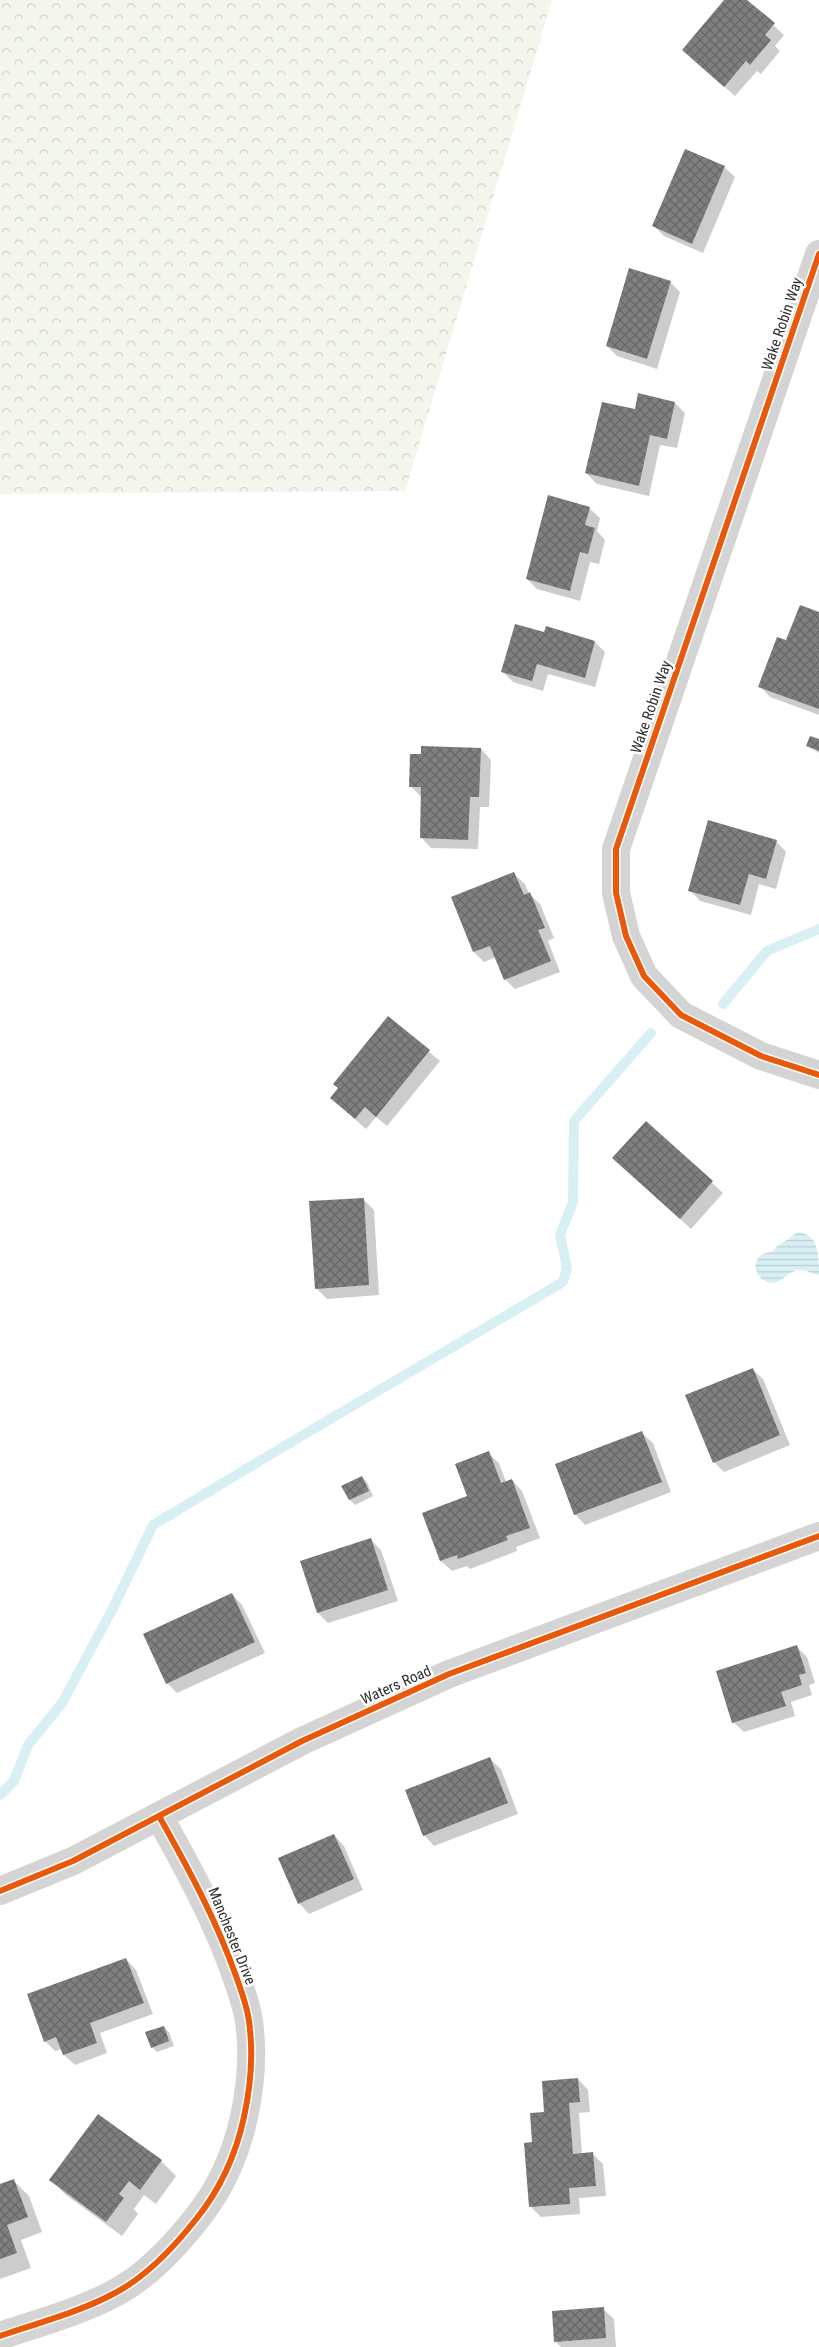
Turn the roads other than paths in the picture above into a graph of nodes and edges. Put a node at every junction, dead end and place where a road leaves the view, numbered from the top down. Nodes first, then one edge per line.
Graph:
1 (819, 254) edge
2 (819, 1075) edge
3 (819, 1536) edge
4 (159, 1816) junction
5 (0, 1891) edge
6 (0, 2336) edge

1 - 2 street, Wake Robin Way
3 - 4 street, Waters Road
4 - 5 street, Waters Road
4 - 6 street, Manchester Drive

